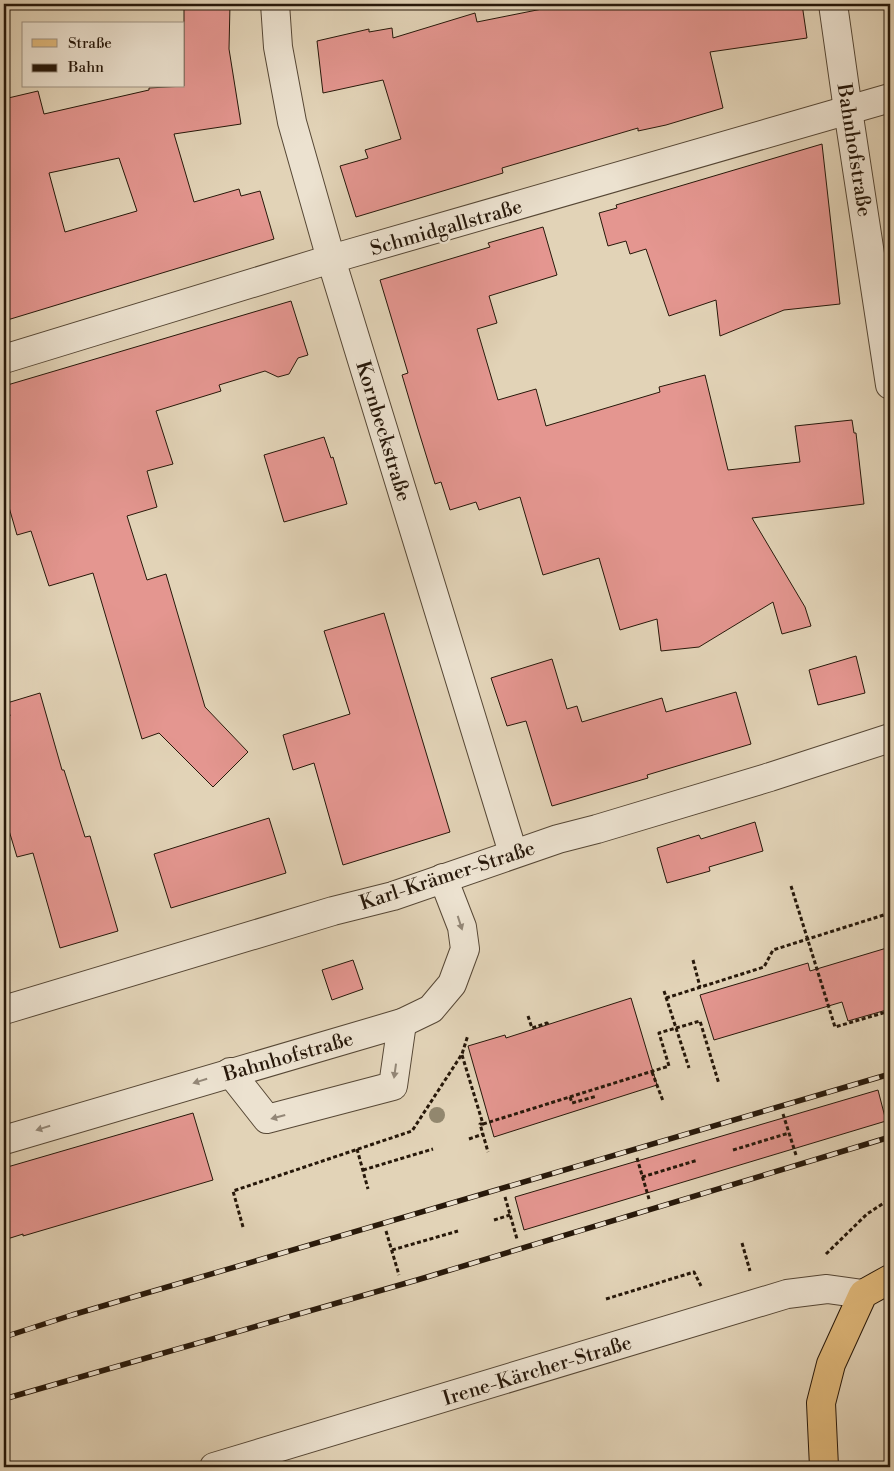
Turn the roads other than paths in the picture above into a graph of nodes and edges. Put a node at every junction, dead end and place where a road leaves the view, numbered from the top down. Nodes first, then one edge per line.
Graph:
1 (275, 4) edge
2 (833, 4) edge
3 (890, 98) edge
4 (848, 110) junction
5 (331, 259) junction
6 (4, 359) edge
7 (890, 385) edge
8 (890, 738) edge
9 (514, 853) junction
10 (443, 878) junction
11 (4, 1010) edge
12 (402, 1023) junction
13 (230, 1072) junction
14 (4, 1140) edge
15 (890, 1279) edge
16 (863, 1294) junction
17 (214, 1467) edge
18 (824, 1467) edge

1 - 5 street, Kornbeckstraße
2 - 4 street, Bahnhofstraße
3 - 4 street, Schmidgallstraße
4 - 5 street, Schmidgallstraße
4 - 7 street, Bahnhofstraße
5 - 6 street, Schmidgallstraße
5 - 9 street, Kornbeckstraße
8 - 9 street, Karl-Krämer-Straße
9 - 10 street, Karl-Krämer-Straße
10 - 11 street, Karl-Krämer-Straße
10 -> 12 street, Bahnhofstraße
12 - 13 street, Bahnhofstraße
12 -> 13 street
13 -> 14 street, Bahnhofstraße
15 - 16 main road
16 - 17 street, Irene-Kärcher-Straße
16 - 18 main road

